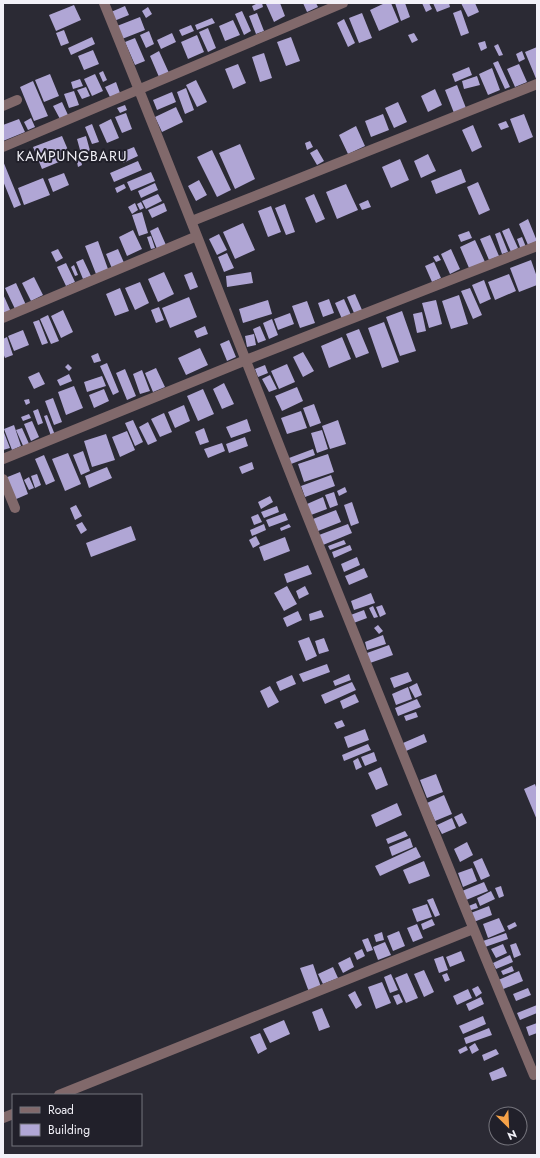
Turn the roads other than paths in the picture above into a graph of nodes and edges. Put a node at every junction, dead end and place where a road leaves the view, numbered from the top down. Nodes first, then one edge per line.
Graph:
1 (104, 3) edge
2 (343, 3) edge
3 (537, 84) edge
4 (140, 88) junction
5 (17, 100) dead end
6 (3, 106) edge
7 (3, 146) edge
8 (192, 221) junction
9 (197, 236) junction
10 (537, 246) edge
11 (3, 318) edge
12 (246, 360) junction
13 (3, 459) edge
14 (3, 479) edge
15 (15, 508) dead end
16 (473, 929) junction
17 (534, 1075) dead end
18 (61, 1094) edge

1 - 4 street
2 - 4 street
3 - 8 street
4 - 7 street
4 - 8 street
5 - 6 street
8 - 9 street
9 - 11 street
9 - 12 street
10 - 12 street
12 - 13 street
12 - 16 street
14 - 15 street
16 - 17 street
16 - 18 street

